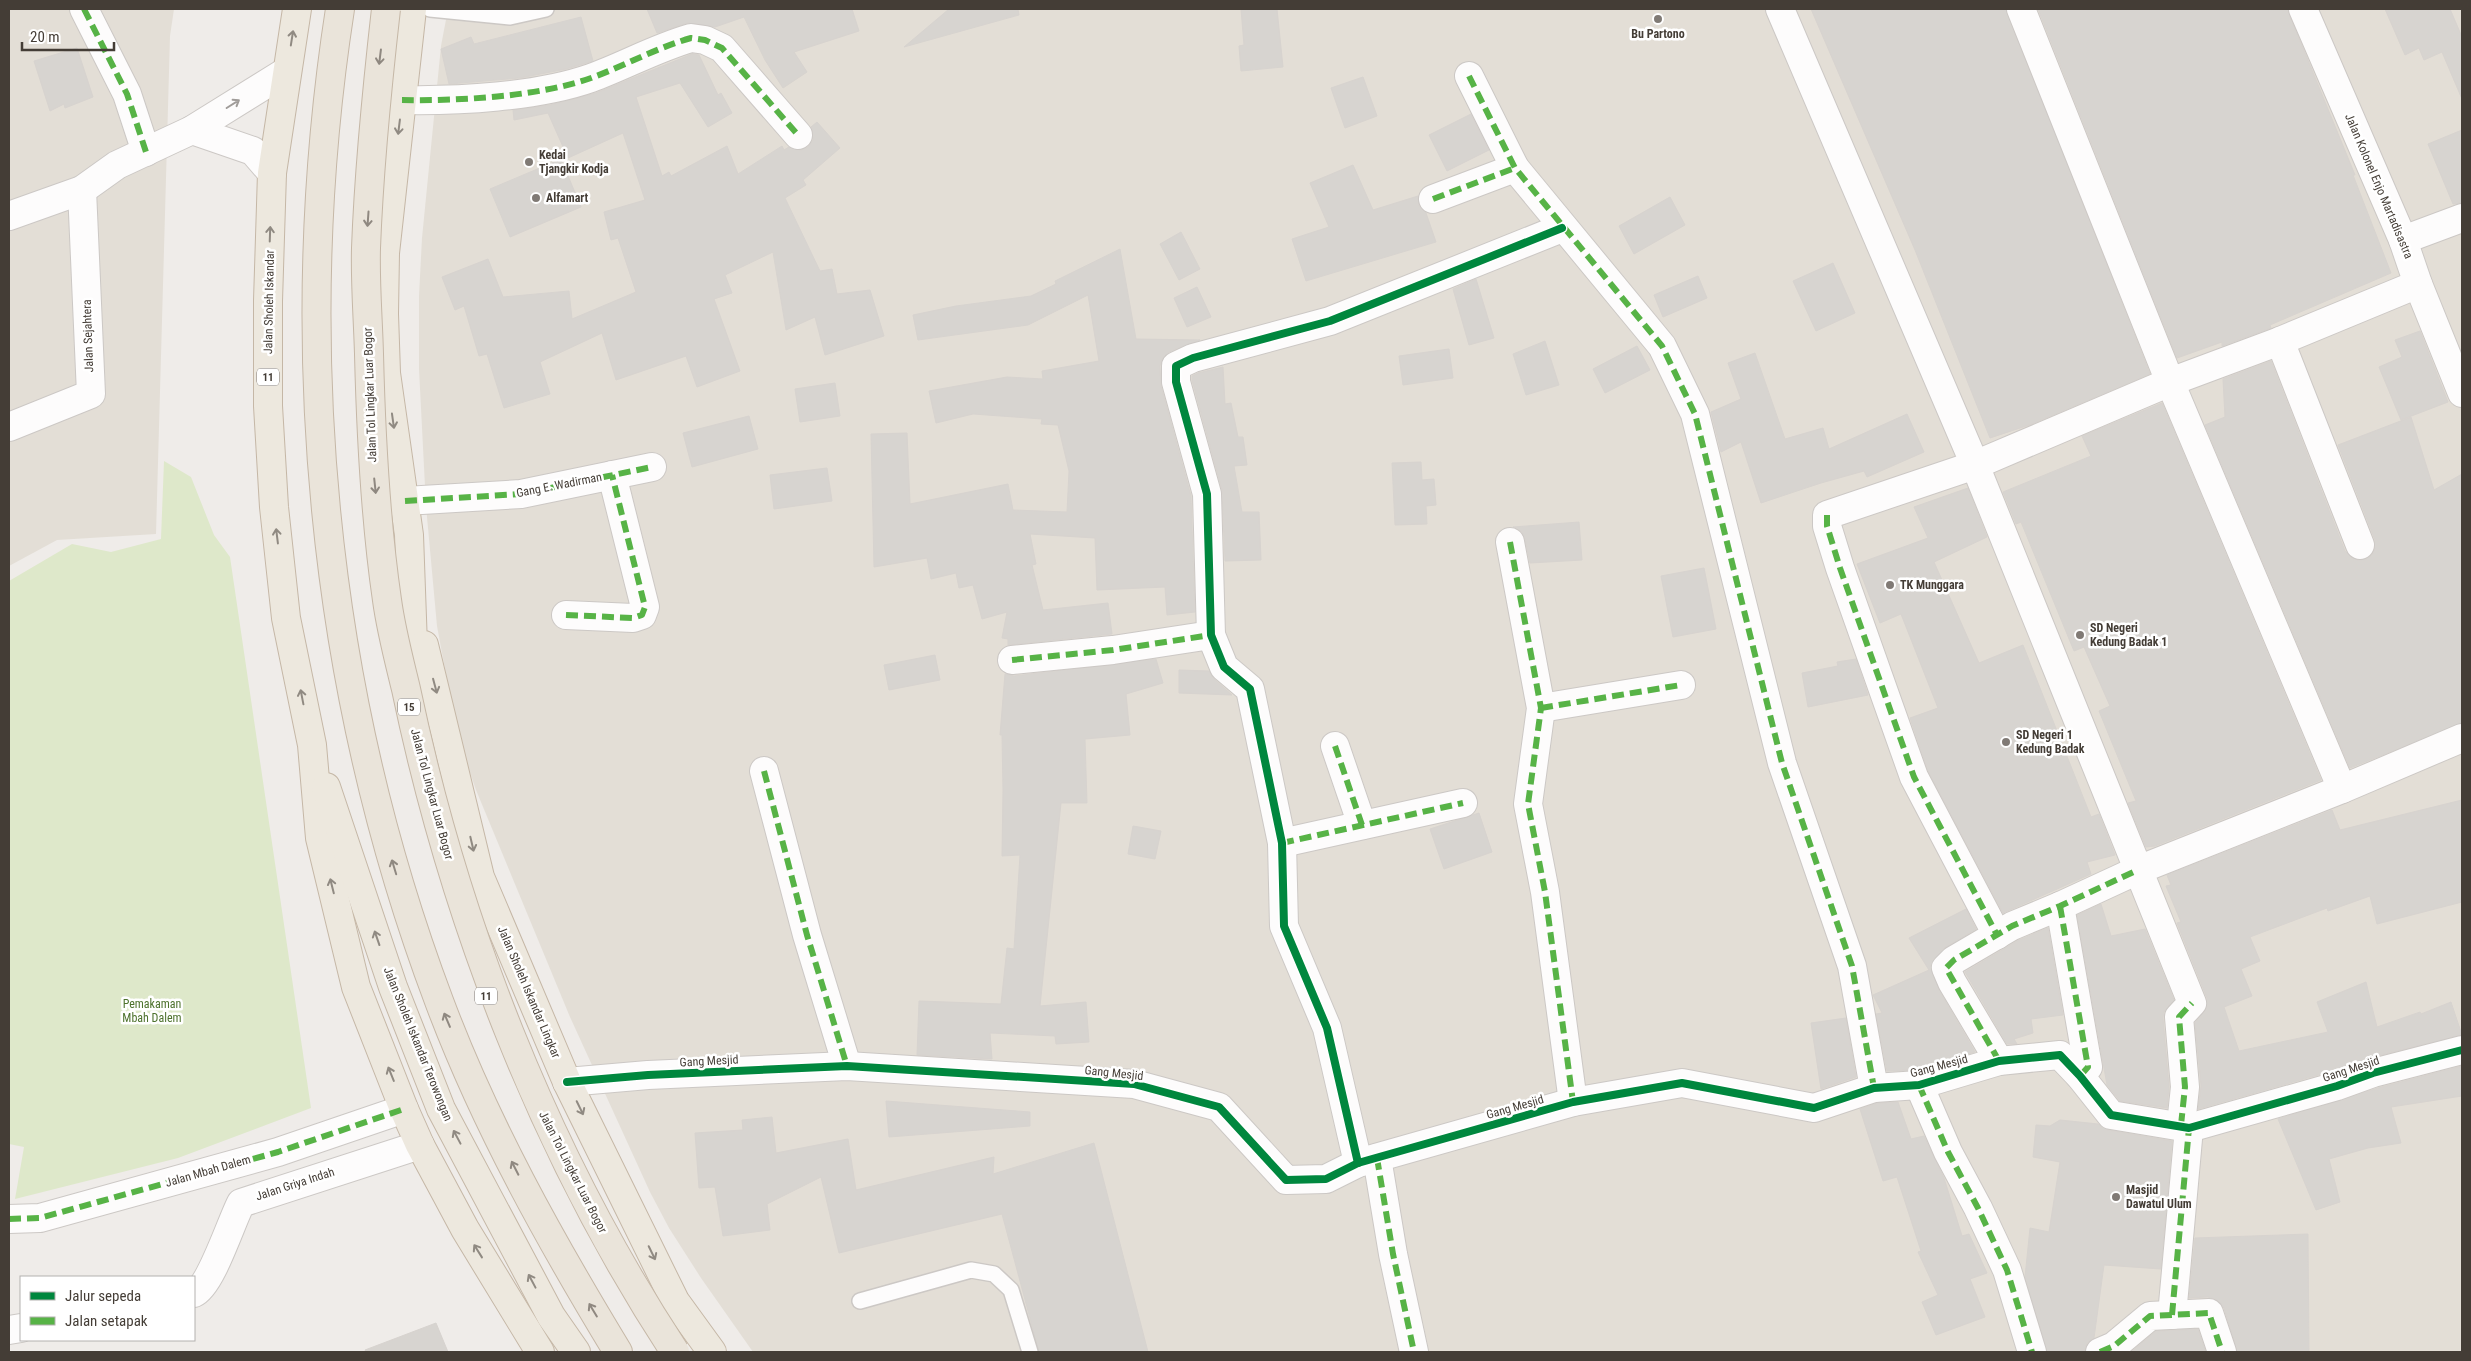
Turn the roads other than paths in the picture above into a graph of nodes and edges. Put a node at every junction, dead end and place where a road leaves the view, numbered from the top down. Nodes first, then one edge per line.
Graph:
1 (84, 9) edge
2 (297, 9) edge
3 (340, 9) edge
4 (386, 9) edge
5 (412, 9) edge
6 (430, 9) edge
7 (546, 9) edge
8 (1780, 9) edge
9 (2021, 9) edge
10 (2303, 9) edge
11 (287, 70) junction
12 (1469, 76) dead end
13 (402, 100) junction
14 (192, 130) junction
15 (798, 135) dead end
16 (146, 152) junction
17 (1516, 168) junction
18 (272, 173) junction
19 (82, 190) junction
20 (1434, 199) dead end
21 (9, 216) edge
22 (2462, 218) edge
23 (1562, 228) junction
24 (2403, 240) junction
25 (2418, 284) junction
26 (2280, 341) junction
27 (2170, 382) junction
28 (2462, 393) edge
29 (9, 427) edge
30 (1975, 464) junction
31 (652, 466) dead end
32 (612, 474) junction
33 (405, 501) junction
34 (1510, 542) dead end
35 (2360, 546) dead end
36 (413, 605) junction
37 (566, 615) dead end
38 (1211, 635) junction
39 (1012, 660) dead end
40 (1681, 685) dead end
41 (1541, 708) junction
42 (2462, 738) edge
43 (312, 745) junction
44 (1335, 746) dead end
45 (764, 770) dead end
46 (2342, 790) junction
47 (1463, 803) dead end
48 (1362, 825) junction
49 (1282, 843) junction
50 (2138, 870) junction
51 (2060, 906) junction
52 (1997, 935) junction
53 (2462, 1050) edge
54 (1999, 1061) junction
55 (847, 1066) junction
56 (2080, 1076) junction
57 (567, 1082) junction
58 (1919, 1085) junction
59 (1874, 1088) junction
60 (1573, 1102) junction
61 (404, 1109) junction
62 (2185, 1126) junction
63 (420, 1145) junction
64 (1368, 1160) junction
65 (9, 1219) edge
66 (195, 1292) edge
67 (860, 1301) dead end
68 (2172, 1315) junction
69 (540, 1352) edge
70 (576, 1352) edge
71 (618, 1352) edge
72 (669, 1352) edge
73 (675, 1352) edge
74 (712, 1352) edge
75 (1030, 1352) edge
76 (1414, 1352) edge
77 (2032, 1352) edge
78 (2100, 1352) edge
79 (2222, 1352) edge

1 - 16 street
11 -> 2 highway, Jalan Sholeh Iskandar / 11
71 -> 3 highway
4 -> 73 highway, Jalan Tol Lingkar Luar Bogor / 15, bridge
5 - 13 highway, 11
6 - 7 lane
8 - 30 street
9 - 27 street
10 - 24 street, Jalan Kolonel Enjo Martadisastra
14 -> 11 street
11 - 18 highway, Jalan Sholeh Iskandar / 11
12 - 17 street
13 - 15 street
13 -> 33 highway, 11
14 - 16 street
14 - 18 street
16 - 19 street
17 - 20 street
17 - 23 street
43 -> 18 highway, Jalan Sholeh Iskandar / 11
19 - 21 street
19 - 29 street, Jalan Sejahtera
22 - 24 street
23 - 38 street
23 - 59 street
24 - 25 street, Jalan Kolonel Enjo Martadisastra
25 - 26 street
25 - 28 street, Jalan Kolonel Enjo Martadisastra
26 - 27 street
26 - 35 street
27 - 30 street
27 - 46 street
30 - 50 street
30 - 52 street
31 - 32 street, Gang E. Wadirman
32 - 33 street, Gang E. Wadirman
32 - 37 street
33 - 36 highway, 11
34 - 41 street
36 -> 57 highway, Jalan Sholeh Iskandar Lingkar
36 - 72 highway, 11
38 - 39 street
38 - 49 street
40 - 41 street
41 - 60 street
42 - 46 street
61 -> 43 highway
70 -> 43 highway, Jalan Sholeh Iskandar Terowongan / 11
44 - 48 street
45 - 55 street
46 - 50 street
47 - 48 street
48 - 49 street
49 - 64 street
50 - 51 street
50 - 62 street
51 - 52 street
51 - 56 street
52 - 54 street
53 - 62 street, Gang Mesjid
54 - 56 street, Gang Mesjid
54 - 58 street, Gang Mesjid
55 - 57 street, Gang Mesjid
55 - 64 street, Gang Mesjid
56 - 62 street, Gang Mesjid
57 -> 74 highway, Jalan Sholeh Iskandar Lingkar
58 - 59 street, Gang Mesjid
58 - 77 street
59 - 60 street, Gang Mesjid
60 - 64 street, Gang Mesjid
61 - 63 highway
61 - 65 street, Jalan Mbah Dalem
62 - 68 street
63 - 66 street, Jalan Griya Indah
69 -> 63 highway
64 - 76 street
67 - 75 lane
68 - 78 street
68 - 79 street

